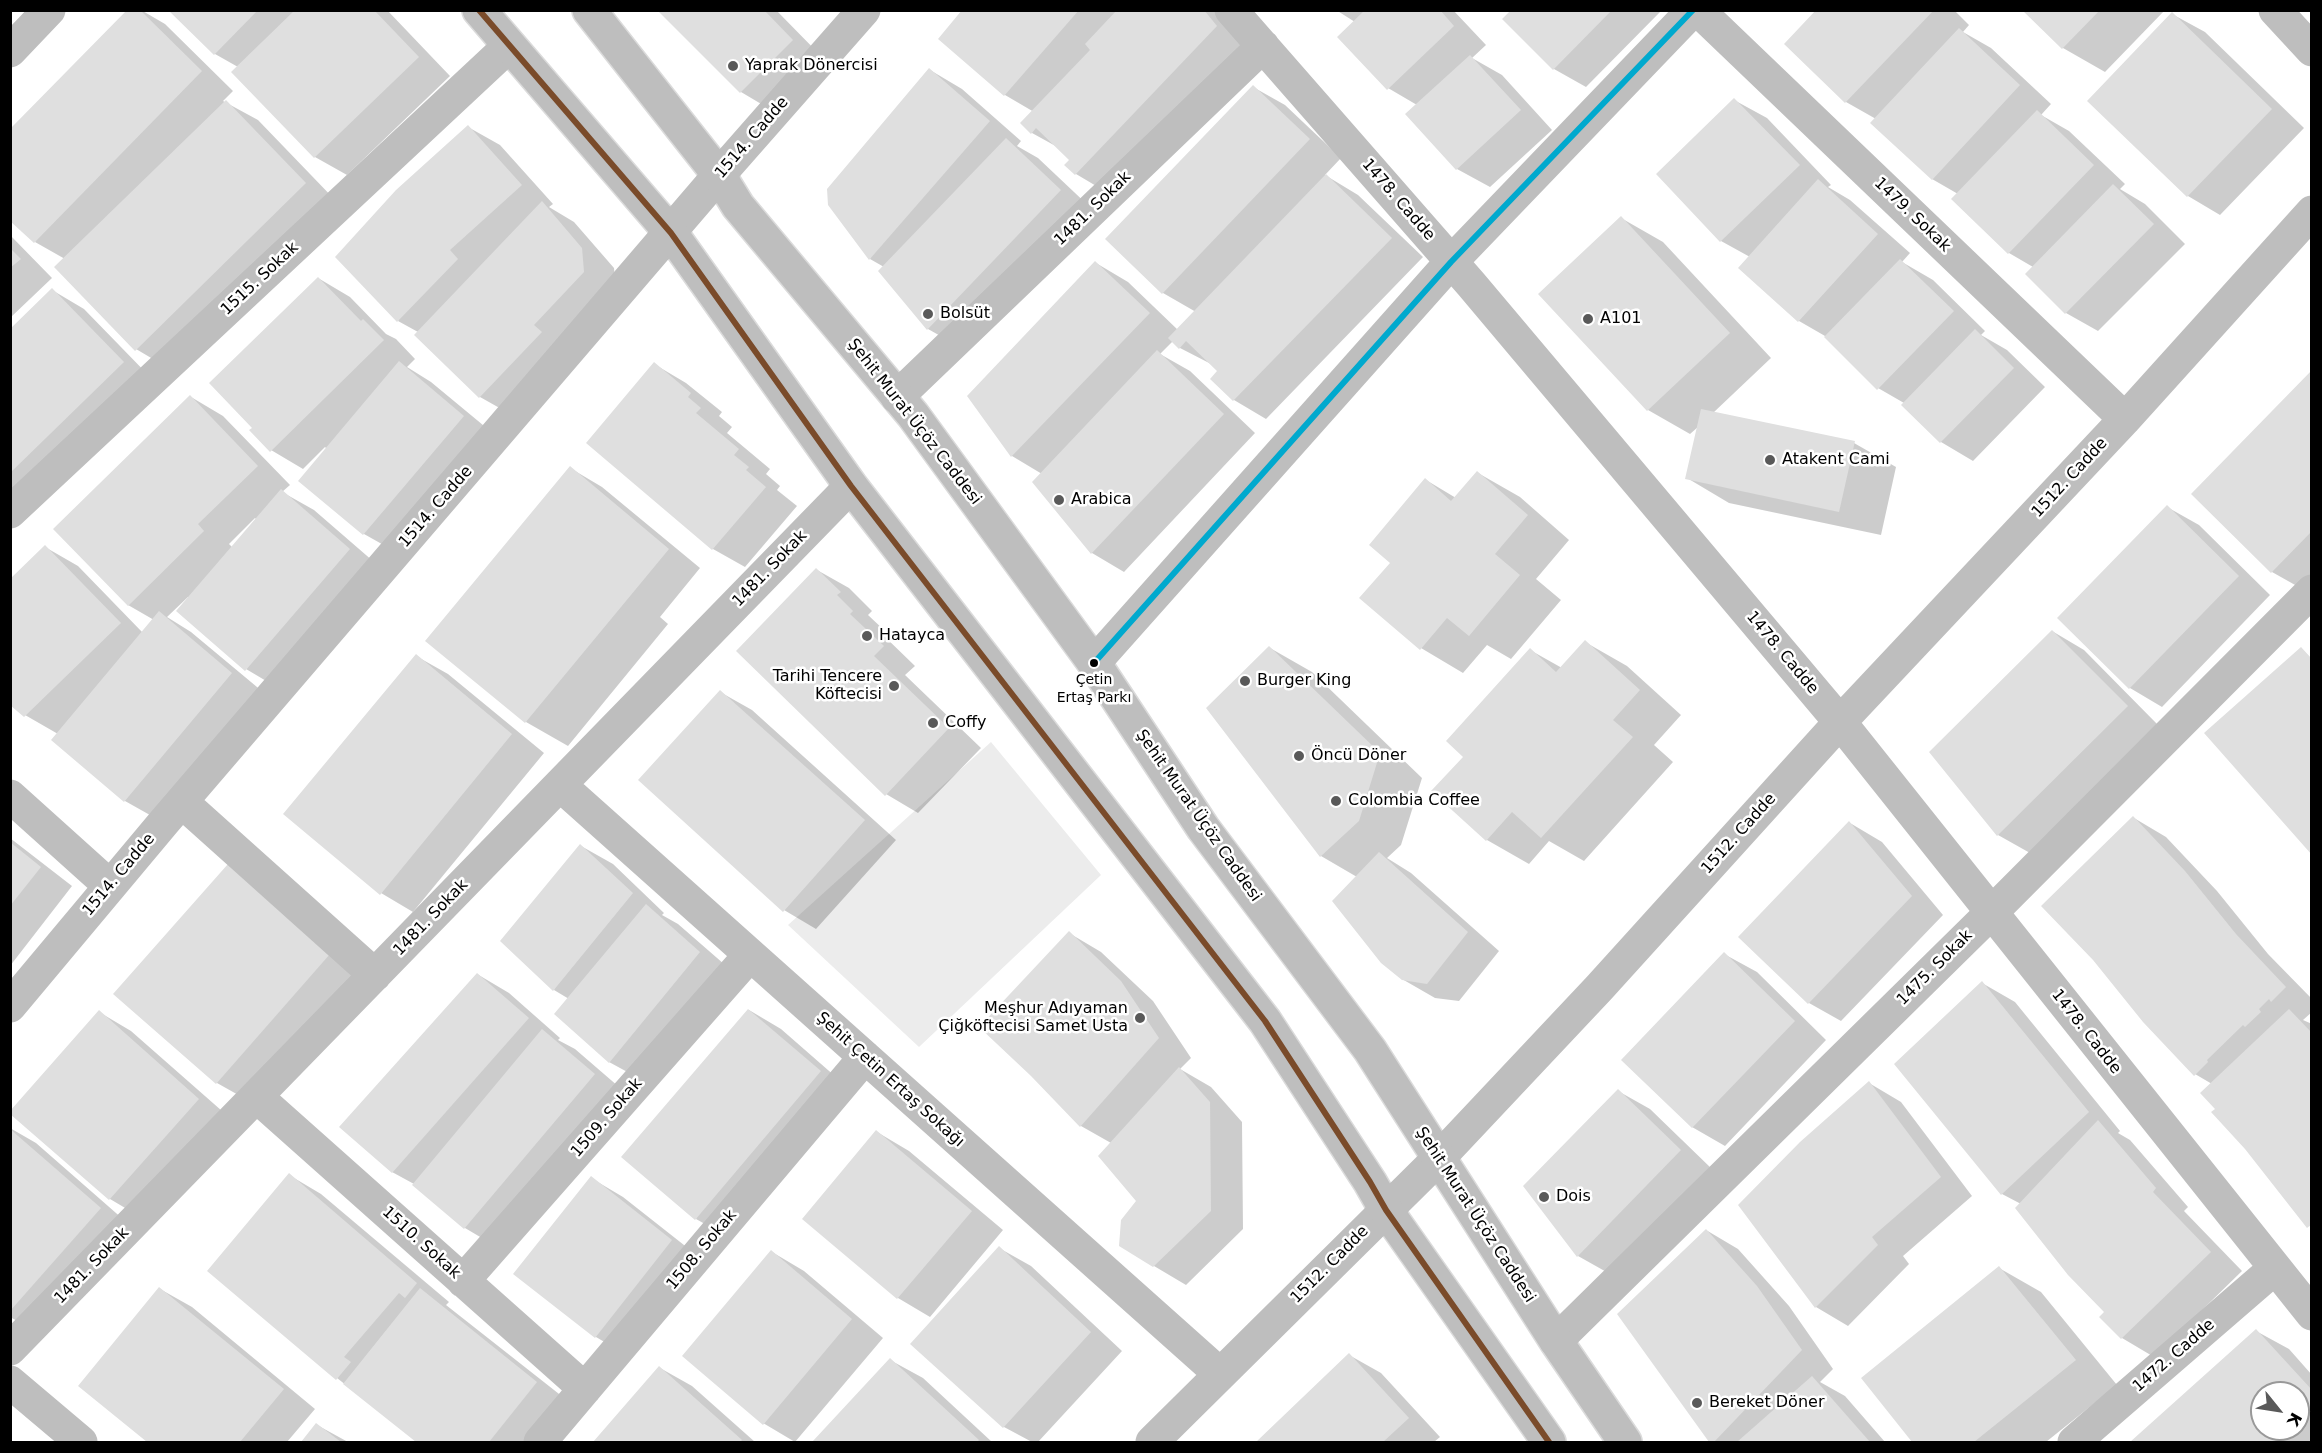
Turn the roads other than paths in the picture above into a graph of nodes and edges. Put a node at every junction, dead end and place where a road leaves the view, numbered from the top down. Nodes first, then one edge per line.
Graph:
1 (49, 10) edge
2 (478, 10) edge
3 (589, 10) edge
4 (864, 10) edge
5 (1231, 10) edge
6 (1693, 10) edge
7 (1698, 10) edge
8 (2275, 10) edge
9 (509, 46) junction
10 (1263, 46) junction
11 (2312, 50) edge
12 (10, 51) edge
13 (719, 175) junction
14 (2312, 212) edge
15 (671, 233) junction
16 (1451, 262) junction
17 (897, 397) junction
18 (2125, 419) junction
19 (851, 486) junction
20 (10, 512) edge
21 (2311, 594) edge
22 (1094, 663) junction
23 (1840, 722) junction
24 (560, 785) junction
25 (10, 796) edge
26 (182, 802) junction
27 (110, 886) junction
28 (1992, 912) junction
29 (750, 955) junction
30 (375, 975) junction
31 (10, 1006) edge
32 (865, 1057) junction
33 (257, 1097) junction
34 (1438, 1159) junction
35 (1386, 1210) junction
36 (2274, 1269) junction
37 (463, 1281) junction
38 (2312, 1314) edge
39 (1556, 1341) junction
40 (10, 1349) edge
41 (1220, 1374) junction
42 (10, 1382) edge
43 (585, 1389) junction
44 (81, 1443) edge
45 (540, 1443) edge
46 (1152, 1443) edge
47 (1549, 1443) edge
48 (1625, 1443) edge
49 (2074, 1443) edge

1 - 12 street
2 - 9 street
3 - 13 street, Şehit Murat Üçöz Caddesi
4 - 13 street, 1514. Cadde
5 - 10 street, 1478. Cadde
6 - 16 street
7 - 18 street, 1479. Sokak
8 - 11 street
9 - 15 street
9 - 20 street, 1515. Sokak
10 - 16 street, 1478. Cadde
10 - 17 street, 1481. Sokak
13 - 15 street, 1514. Cadde
13 - 17 street, Şehit Murat Üçöz Caddesi
14 - 18 street, 1512. Cadde
15 - 19 street
15 - 26 street, 1514. Cadde
16 - 22 street
16 - 23 street, 1478. Cadde
17 - 22 street, Şehit Murat Üçöz Caddesi
18 - 23 street, 1512. Cadde
19 - 24 street, 1481. Sokak
19 - 35 street
21 - 28 street, 1475. Sokak
22 - 34 street, Şehit Murat Üçöz Caddesi
23 - 28 street, 1478. Cadde
23 - 34 street, 1512. Cadde
24 - 29 street, Şehit Çetin Ertaş Sokağı
24 - 30 street, 1481. Sokak
25 - 27 street
26 - 27 street, 1514. Cadde
26 - 30 street
27 - 31 street, 1514. Cadde
28 - 36 street, 1478. Cadde
28 - 39 street, 1475. Sokak
29 - 32 street, Şehit Çetin Ertaş Sokağı
29 - 37 street, 1509. Sokak
30 - 33 street, 1481. Sokak
32 - 41 street, Şehit Çetin Ertaş Sokağı
32 - 43 street, 1508. Sokak
33 - 37 street, 1510. Sokak
33 - 40 street, 1481. Sokak
34 - 35 street, 1512. Cadde
34 - 39 street, Şehit Murat Üçöz Caddesi
35 - 41 street, 1512. Cadde
35 - 47 street
36 - 38 street, 1478. Cadde
36 - 49 street, 1472. Cadde
37 - 43 street, 1510. Sokak
39 - 48 street, Şehit Murat Üçöz Caddesi
41 - 46 street, 1512. Cadde
42 - 44 street
43 - 45 street, 1508. Sokak

